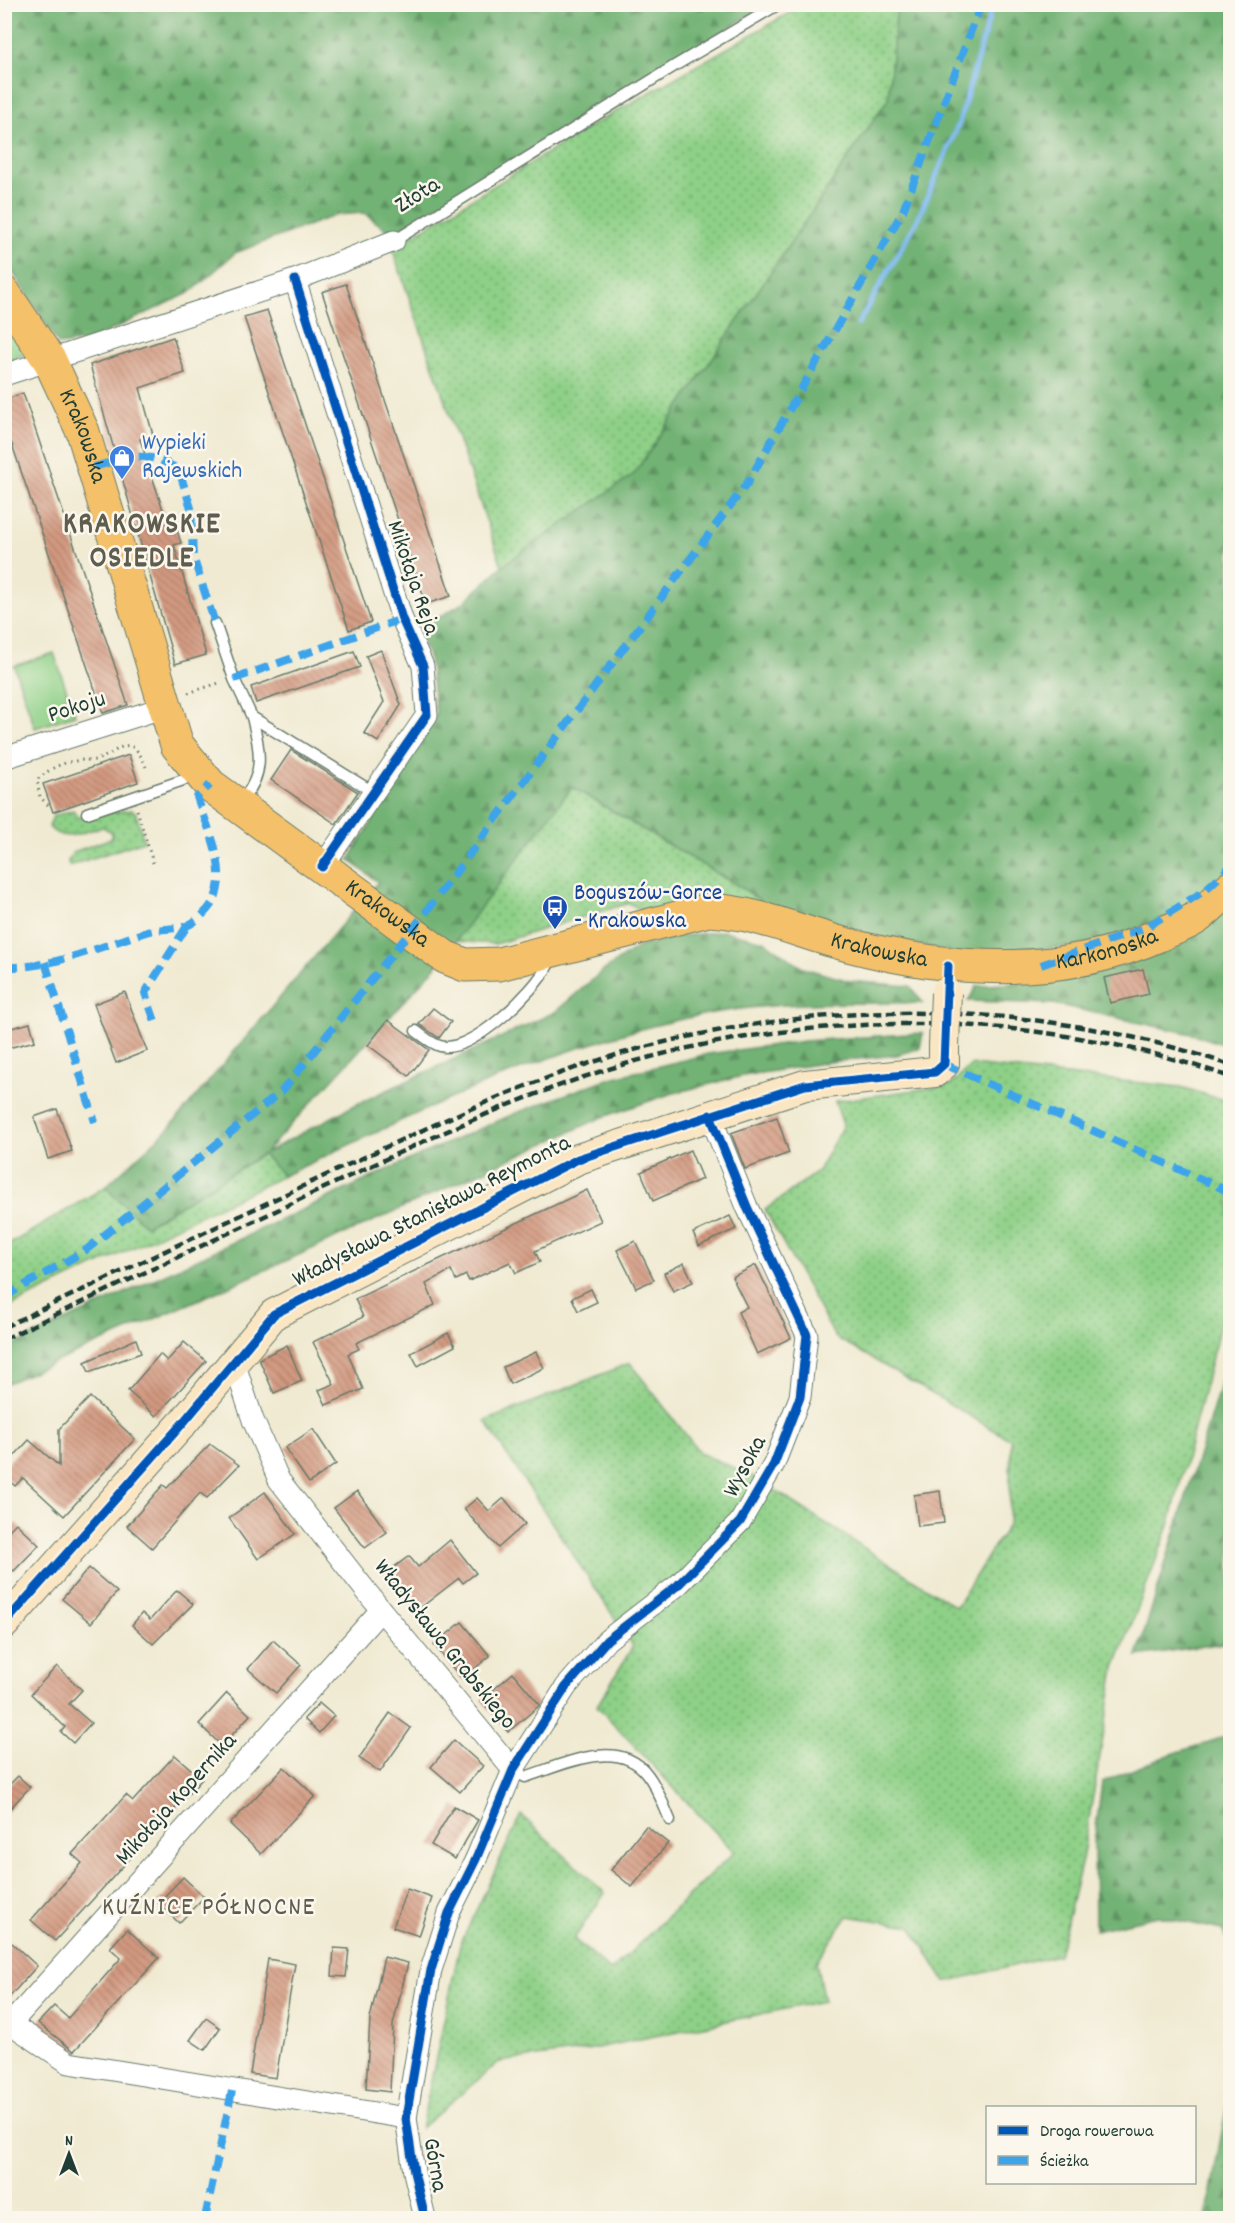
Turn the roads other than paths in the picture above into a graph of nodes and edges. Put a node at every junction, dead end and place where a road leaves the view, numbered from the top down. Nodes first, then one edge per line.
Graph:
1 (779, 4) edge
2 (394, 241) joint
3 (295, 280) junction
4 (4, 294) edge
5 (50, 361) junction
6 (4, 375) edge
7 (214, 623) dead end
8 (164, 704) junction
9 (252, 717) junction
10 (4, 758) edge
11 (201, 774) junction
12 (373, 792) junction
13 (238, 805) junction
14 (87, 813) dead end
15 (329, 872) junction
16 (1230, 888) edge
17 (546, 952) junction
18 (954, 975) junction
19 (416, 1031) dead end
20 (710, 1116) junction
21 (233, 1359) junction
22 (381, 1610) junction
23 (4, 1624) edge
24 (513, 1770) junction
25 (670, 1820) dead end
26 (8, 2027) edge
27 (406, 2118) junction
28 (425, 2218) edge

1 - 2 lane, Złota
2 - 3 street, Złota
3 - 5 street, Złota
3 - 12 street, Mikołaja Reja
4 - 5 main road, Krakowska
5 - 6 street, Złota
5 - 8 main road, Krakowska
7 - 9 lane
8 - 10 street, Pokoju
8 - 11 main road, Krakowska
9 - 12 lane
9 - 13 lane
11 - 13 main road, Krakowska
11 - 14 lane
12 - 15 street, Mikołaja Reja
13 - 15 main road, Krakowska
15 - 17 main road, Krakowska
16 - 18 main road, Karkonoska
17 - 18 main road, Krakowska
17 - 19 lane
18 - 20 street, Władysława Stanisława Reymonta, bridge
20 - 21 street, Władysława Stanisława Reymonta
20 - 24 street, Wysoka
21 - 22 street, Władysława Grabskiego
21 - 23 street, Władysława Stanisława Reymonta
22 - 24 street, Władysława Grabskiego
22 - 26 street, Mikołaja Kopernika
24 - 25 lane
24 - 27 street
26 - 27 street, Mikołaja Kopernika
27 - 28 street, Górna

